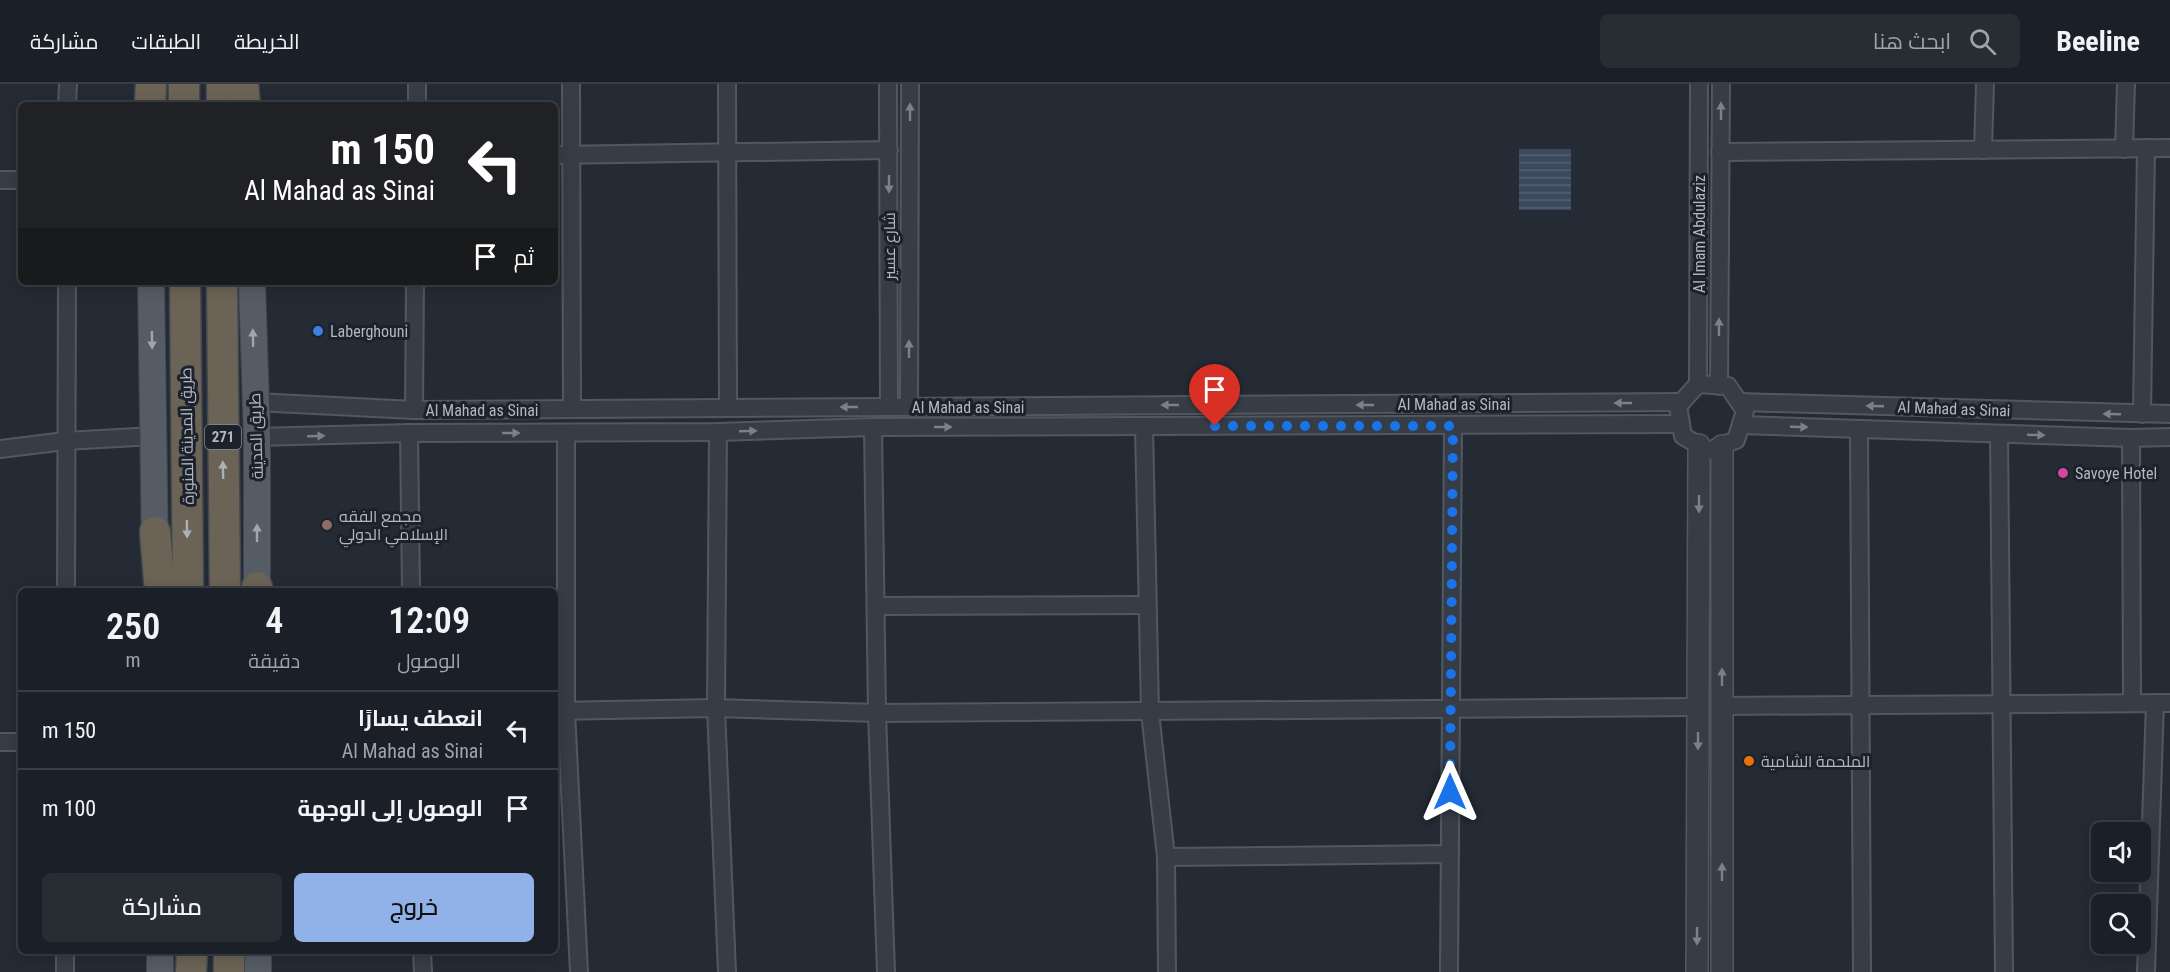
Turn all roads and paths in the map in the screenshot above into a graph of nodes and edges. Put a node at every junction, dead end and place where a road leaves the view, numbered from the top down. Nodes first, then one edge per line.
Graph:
1 (68, 84) edge
2 (150, 84) edge
3 (184, 84) edge
4 (222, 84) edge
5 (243, 84) edge
6 (249, 84) edge
7 (417, 84) edge
8 (572, 84) edge
9 (727, 84) edge
10 (888, 84) edge
11 (910, 84) edge
12 (1699, 84) edge
13 (1721, 84) edge
14 (1985, 84) edge
15 (2126, 84) edge
16 (68, 102) edge
17 (149, 102) edge
18 (184, 102) edge
19 (222, 102) edge
20 (246, 102) edge
21 (247, 102) edge
22 (417, 102) edge
23 (2146, 148) junction
24 (2170, 148) edge
25 (2124, 149) junction
26 (889, 150) junction
27 (1983, 150) junction
28 (1720, 152) junction
29 (728, 153) junction
30 (563, 155) edge
31 (0, 180) edge
32 (18, 180) edge
33 (67, 285) edge
34 (151, 285) edge
35 (185, 285) edge
36 (222, 285) edge
37 (252, 285) edge
38 (415, 285) edge
39 (1698, 384) junction
40 (1719, 386) junction
41 (255, 402) junction
42 (1682, 402) junction
43 (1739, 402) junction
44 (889, 407) junction
45 (909, 407) junction
46 (728, 408) junction
47 (572, 409) junction
48 (414, 410) junction
49 (2142, 414) junction
50 (2170, 414) edge
51 (1681, 424) junction
52 (1741, 425) junction
53 (1144, 426) junction
54 (1453, 426) junction
55 (873, 427) junction
56 (1859, 429) junction
57 (718, 432) junction
58 (409, 433) junction
59 (566, 433) junction
60 (2000, 434) junction
61 (154, 436) junction
62 (257, 437) junction
63 (2170, 437) edge
64 (2131, 438) junction
65 (66, 441) junction
66 (1699, 445) junction
67 (1722, 446) junction
68 (0, 449) edge
69 (155, 532) joint
70 (66, 588) edge
71 (158, 588) edge
72 (188, 588) edge
73 (225, 588) edge
74 (257, 588) edge
75 (411, 588) edge
76 (1147, 605) junction
77 (877, 606) junction
78 (2132, 703) junction
79 (2163, 703) edge
80 (2002, 704) junction
81 (1860, 705) junction
82 (1722, 706) junction
83 (1698, 707) junction
84 (716, 708) junction
85 (1451, 709) junction
86 (560, 711) edge
87 (1150, 712) junction
88 (877, 713) junction
89 (0, 742) edge
90 (18, 742) edge
91 (1450, 854) junction
92 (1166, 857) junction
93 (65, 954) edge
94 (160, 954) edge
95 (192, 954) edge
96 (229, 954) edge
97 (258, 954) edge
98 (422, 954) edge
99 (65, 972) edge
100 (160, 972) edge
101 (191, 972) edge
102 (229, 972) edge
103 (258, 972) edge
104 (423, 972) edge
105 (579, 972) edge
106 (727, 972) edge
107 (886, 972) edge
108 (1167, 972) edge
109 (1449, 972) edge
110 (1697, 972) edge
111 (1722, 972) edge
112 (1862, 972) edge
113 (2004, 972) edge
114 (2146, 972) edge

1 - 16 street
2 - 17 highway
3 - 18 highway
4 - 19 highway
5 - 20 highway
6 - 21 main road
7 - 22 street
8 - 30 street
9 - 29 street
10 - 26 street, شارع عسير
45 -> 11 street, شارع عسير
12 - 39 street, Al Imam Abdulaziz
28 -> 13 street
14 - 27 street
15 - 25 street
23 - 24 street
23 - 25 street
23 - 49 street
25 - 27 street
26 - 29 street
26 -> 44 street, شارع عسير
27 - 28 street
40 -> 28 street
29 - 30 street
29 - 46 street
30 - 47 street
31 - 32 street
33 - 65 street
34 -> 61 main road
35 -> 72 highway, طريق المدينة المنورة / 271
73 -> 36 highway, 271
41 -> 37 main road, طريق المدينة
38 - 48 street
39 - 40 street
39 - 42 street
40 - 43 street
41 - 48 street, Al Mahad as Sinai
41 - 62 main road, طريق المدينة
42 -> 45 street, Al Mahad as Sinai
42 - 51 street
49 -> 43 street, Al Mahad as Sinai
43 - 52 street
44 - 45 street, Al Mahad as Sinai
44 -> 46 street, Al Mahad as Sinai
46 - 47 street, Al Mahad as Sinai
47 - 48 street, Al Mahad as Sinai
49 - 50 street, Al Mahad as Sinai
51 - 54 street, Al Mahad as Sinai
51 - 66 street
52 -> 56 street, Al Mahad as Sinai
52 - 67 street
53 - 54 street, Al Mahad as Sinai
55 -> 53 street, Al Mahad as Sinai
53 - 76 street
54 - 85 street
57 -> 55 street, Al Mahad as Sinai
55 - 77 street
56 - 60 street, Al Mahad as Sinai
56 - 81 street
57 - 59 street, Al Mahad as Sinai
57 - 84 street
58 -> 59 street, Al Mahad as Sinai
62 -> 58 street, Al Mahad as Sinai
58 - 75 street
59 - 86 street
60 -> 64 street, Al Mahad as Sinai
60 - 80 street
61 - 65 street
61 - 69 main road
74 -> 62 main road, طريق المدينة
63 - 64 street, Al Mahad as Sinai
64 - 78 street
65 - 68 street
65 - 70 street
66 - 67 street
66 -> 83 street
82 -> 67 street
69 - 71 highway
76 - 77 street
76 - 87 street
77 - 88 street
78 - 79 street
78 - 80 street
79 - 114 street
80 - 81 street
80 - 113 street
81 - 82 street
81 - 112 street
111 -> 82 street
83 - 85 street
83 -> 110 street
84 - 86 street
84 - 88 street
84 - 106 street
85 - 87 street
85 - 91 street
86 - 105 street
87 - 88 street
87 - 92 street
88 - 107 street
89 - 90 street
91 - 92 street
91 - 109 street
92 - 108 street
93 - 99 street
94 - 100 main road
95 - 101 highway
96 - 102 highway
97 - 103 main road
98 - 104 street

